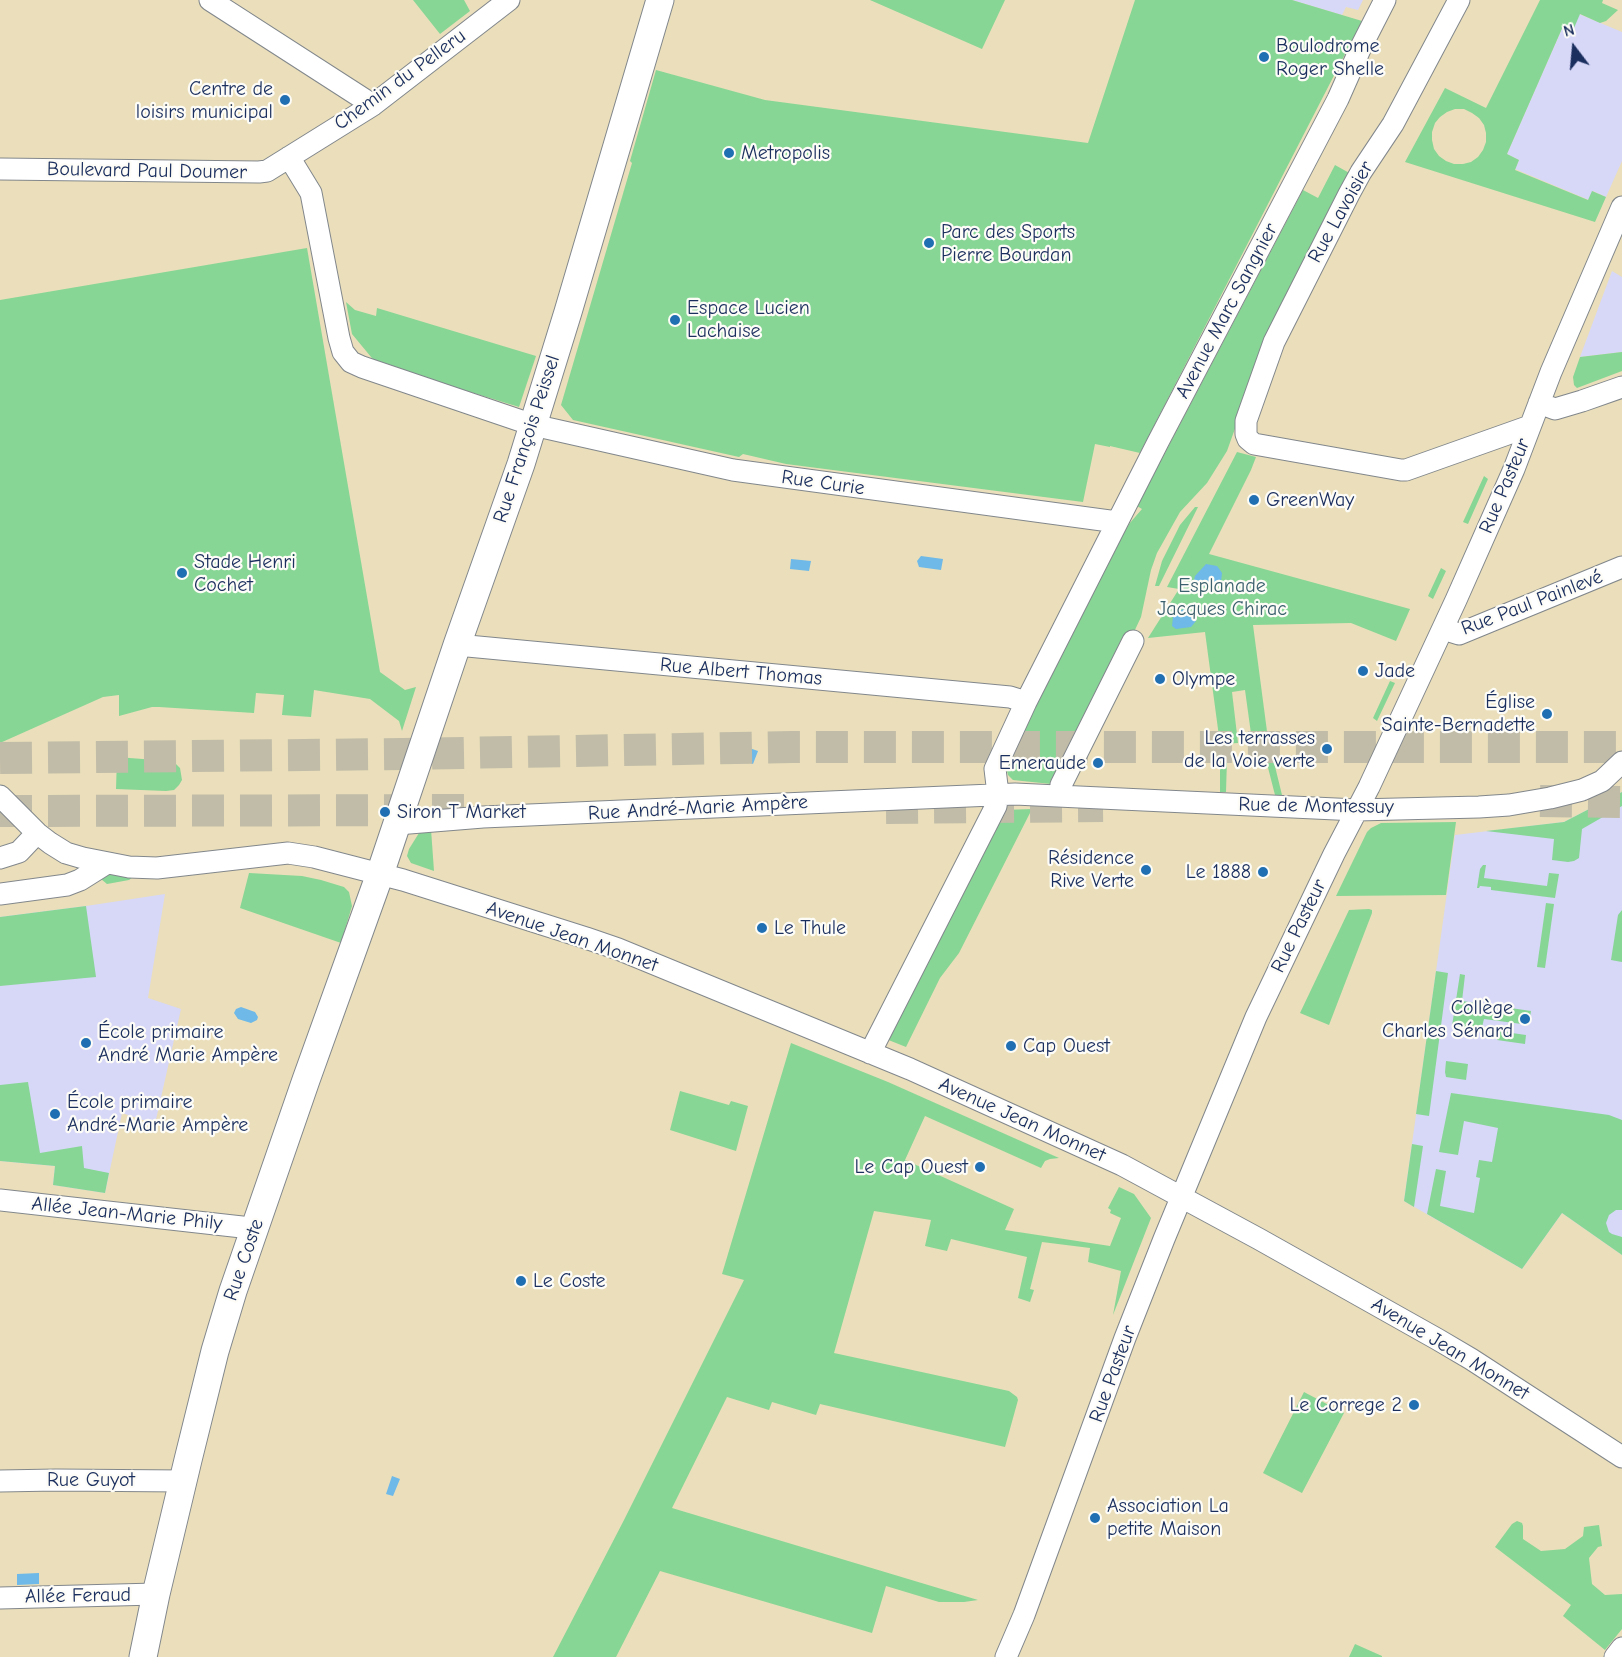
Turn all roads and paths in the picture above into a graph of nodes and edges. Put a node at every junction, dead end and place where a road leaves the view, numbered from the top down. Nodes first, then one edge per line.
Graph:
1 (210, 0) edge
2 (509, 0) edge
3 (660, 0) edge
4 (1385, 0) edge
5 (1397, 0) edge
6 (1459, 0) edge
7 (1338, 99) junction
8 (373, 105) junction
9 (289, 157) junction
10 (0, 169) edge
11 (1622, 207) edge
12 (1622, 387) edge
13 (1539, 403) junction
14 (533, 425) junction
15 (1530, 426) junction
16 (1117, 522) junction
17 (1622, 567) edge
18 (1443, 629) junction
19 (1133, 641) dead end
20 (457, 645) junction
21 (1026, 702) junction
22 (1622, 762) edge
23 (1060, 785) dead end
24 (998, 795) junction
25 (0, 796) edge
26 (1357, 810) junction
27 (397, 824) junction
28 (37, 833) junction
29 (0, 858) edge
30 (107, 863) junction
31 (380, 874) junction
32 (0, 894) edge
33 (870, 1053) junction
34 (1180, 1197) junction
35 (0, 1200) edge
36 (254, 1230) junction
37 (1622, 1457) edge
38 (0, 1481) edge
39 (183, 1481) junction
40 (156, 1594) junction
41 (0, 1598) edge
42 (1622, 1648) edge
43 (143, 1657) edge
44 (1006, 1657) edge
45 (1615, 1657) edge

1 - 8 street
2 - 8 street, Chemin du Pelleru
3 - 14 main road, Rue François Peissel
4 - 7 street, Avenue Marc Sangnier
5 - 7 street, Avenue Marc Sangnier
6 - 15 street, Rue Lavoisier
7 - 16 street, Avenue Marc Sangnier
8 - 9 street, Chemin du Pelleru
9 - 10 street, Boulevard Paul Doumer
9 - 14 street, Rue Curie
11 - 13 street, Rue Pasteur
12 - 13 street
13 - 15 street, Rue Pasteur
14 - 16 street, Rue Curie
14 - 20 main road, Rue François Peissel
15 - 18 street, Rue Pasteur
16 - 21 street, Avenue Marc Sangnier
17 - 18 street, Rue Paul Painlevé
18 - 26 street, Rue Pasteur
19 - 23 street
20 - 21 street, Rue Albert Thomas
20 - 27 main road, Rue François Peissel
21 - 24 street, Avenue Marc Sangnier
22 - 26 street, Rue de Montessuy
24 - 26 street, Rue de Montessuy
24 - 27 street, Rue André-Marie Ampère
24 - 33 street
25 - 28 street
26 - 34 street, Rue Pasteur
27 - 31 main road, Rue François Peissel
28 - 29 street
28 - 30 street
30 - 31 street, Avenue Jean Monnet
30 - 32 street
31 - 33 street, Avenue Jean Monnet
31 - 36 main road, Rue Coste
33 - 34 street, Avenue Jean Monnet
34 - 37 street, Avenue Jean Monnet
34 - 44 street, Rue Pasteur
35 - 36 street, Allée Jean-Marie Phily
36 - 39 main road, Rue Coste
38 - 39 street, Rue Guyot
39 - 40 main road, Rue Coste
40 - 41 street, Allée Feraud
40 - 43 main road, Rue Coste
42 - 45 street

